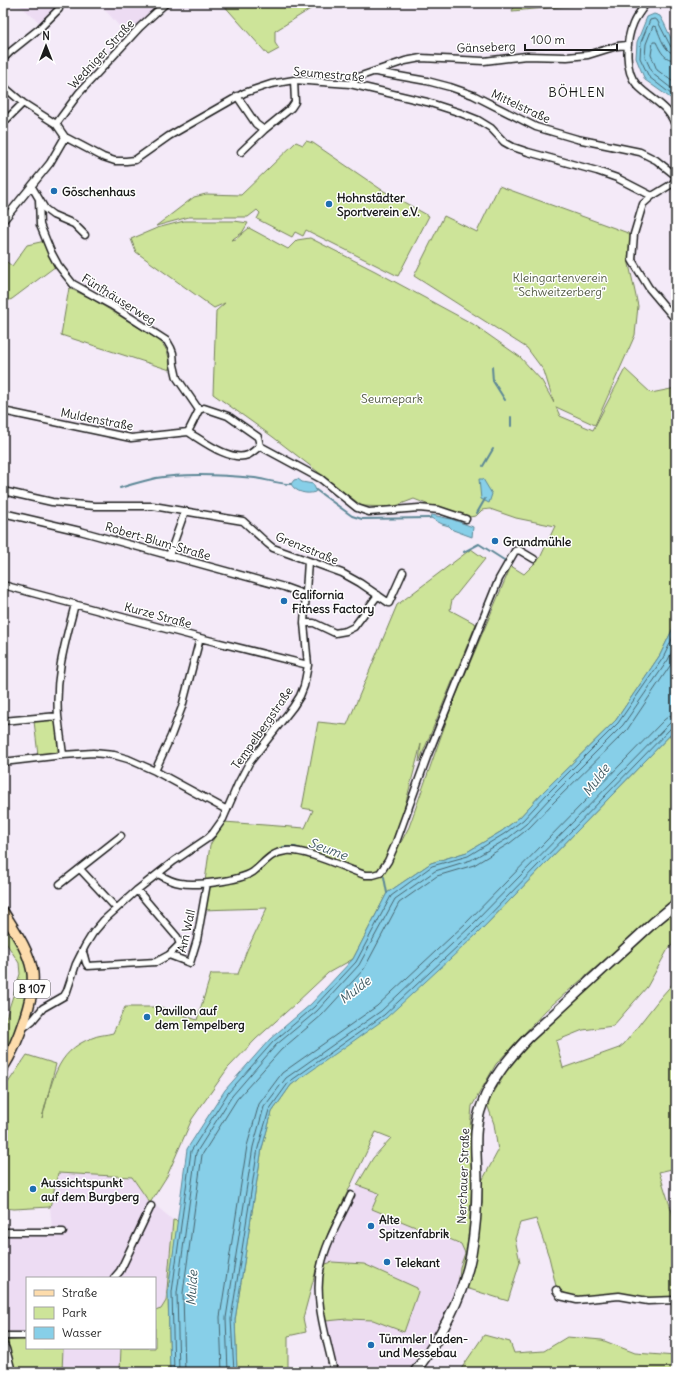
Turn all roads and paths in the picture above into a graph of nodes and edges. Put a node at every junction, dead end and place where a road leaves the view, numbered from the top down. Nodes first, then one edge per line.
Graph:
1 (166, 3) edge
2 (646, 3) edge
3 (59, 9) dead end
4 (628, 45) junction
5 (3, 59) edge
6 (376, 72) junction
7 (294, 80) junction
8 (350, 84) junction
9 (3, 86) edge
10 (237, 96) junction
11 (24, 103) junction
12 (3, 123) edge
13 (56, 124) junction
14 (264, 130) junction
15 (676, 130) edge
16 (65, 137) junction
17 (241, 152) dead end
18 (676, 178) edge
19 (32, 187) junction
20 (652, 196) junction
21 (39, 200) junction
22 (3, 221) edge
23 (85, 235) dead end
24 (676, 320) edge
25 (3, 410) edge
26 (199, 410) junction
27 (188, 432) junction
28 (260, 446) junction
29 (3, 491) edge
30 (185, 511) junction
31 (3, 513) edge
32 (466, 519) dead end
33 (169, 556) junction
34 (534, 559) dead end
35 (308, 561) junction
36 (403, 572) dead end
37 (3, 585) edge
38 (306, 595) junction
39 (378, 595) junction
40 (75, 604) junction
41 (304, 622) junction
42 (200, 638) junction
43 (308, 665) junction
44 (58, 716) junction
45 (3, 721) edge
46 (63, 755) junction
47 (3, 762) edge
48 (155, 771) junction
49 (227, 810) junction
50 (121, 836) dead end
51 (80, 869) junction
52 (158, 874) junction
53 (207, 882) junction
54 (60, 884) dead end
55 (138, 890) junction
56 (676, 904) edge
57 (116, 908) junction
58 (3, 912) edge
59 (82, 951) junction
60 (169, 955) junction
61 (20, 1032) junction
62 (3, 1067) edge
63 (351, 1195) dead end
64 (151, 1206) dead end
65 (3, 1232) edge
66 (63, 1232) dead end
67 (115, 1277) edge
68 (556, 1290) dead end
69 (676, 1300) edge
70 (3, 1336) edge
71 (26, 1336) edge
72 (3, 1343) edge
73 (12, 1372) edge
74 (334, 1372) edge
75 (415, 1372) edge

1 - 13 street, Wedniger Straße
2 - 4 street
3 - 5 street
4 - 6 street, Gänseberg
4 - 15 street
6 - 8 street, Gänseberg
6 - 18 street, Mittelstraße
7 - 8 street, Seumestraße
7 - 10 street, Seumestraße
7 - 14 street
8 - 20 street, Seumestraße
9 - 11 street, Seumestraße
10 - 14 street
10 - 16 street, Seumestraße
11 - 12 street
11 - 13 street, Seumestraße
13 - 16 street, Seumestraße
14 - 17 street
16 - 19 street
18 - 20 street
19 - 21 street, Fünfhäuserweg
19 - 22 street
20 - 24 street
21 - 23 street, Fünfhäuserweg
21 - 26 street, Fünfhäuserweg
25 - 27 street, Muldenstraße
26 - 27 street
26 - 28 street
27 - 28 street
28 - 32 street
29 - 30 street, Grenzstraße
30 - 33 street
30 - 35 street, Grenzstraße
31 - 33 street, Robert-Blum-Straße
33 - 38 street, Robert-Blum-Straße
34 - 53 street
35 - 38 street, Tempelbergstraße
35 - 39 street, Grenzstraße
36 - 39 street, Grenzstraße
37 - 40 street, Kurze Straße
38 - 41 street, Tempelbergstraße
39 - 41 street
40 - 42 street, Kurze Straße
40 - 44 street
41 - 43 street, Tempelbergstraße
42 - 43 street, Kurze Straße
42 - 48 street
43 - 49 street, Tempelbergstraße
44 - 45 street
44 - 46 street
46 - 47 street
46 - 48 street
48 - 49 street
49 - 52 street, Tempelbergstraße
50 - 51 street
51 - 54 street
51 - 57 street
52 - 53 street
52 - 55 street, Tempelbergstraße
53 - 60 street, Am Wall
55 - 57 street, Tempelbergstraße
55 - 60 street, Am Wall
56 - 75 main road, Nerchauer Straße
57 - 59 street, Tempelbergstraße
58 - 61 main road, B 107
59 - 60 street, Am Wall
59 - 61 street, Tempelbergstraße
61 - 62 main road, B 107
63 - 74 street
64 - 67 street
65 - 66 street
68 - 69 street
70 - 71 street
72 - 73 street

